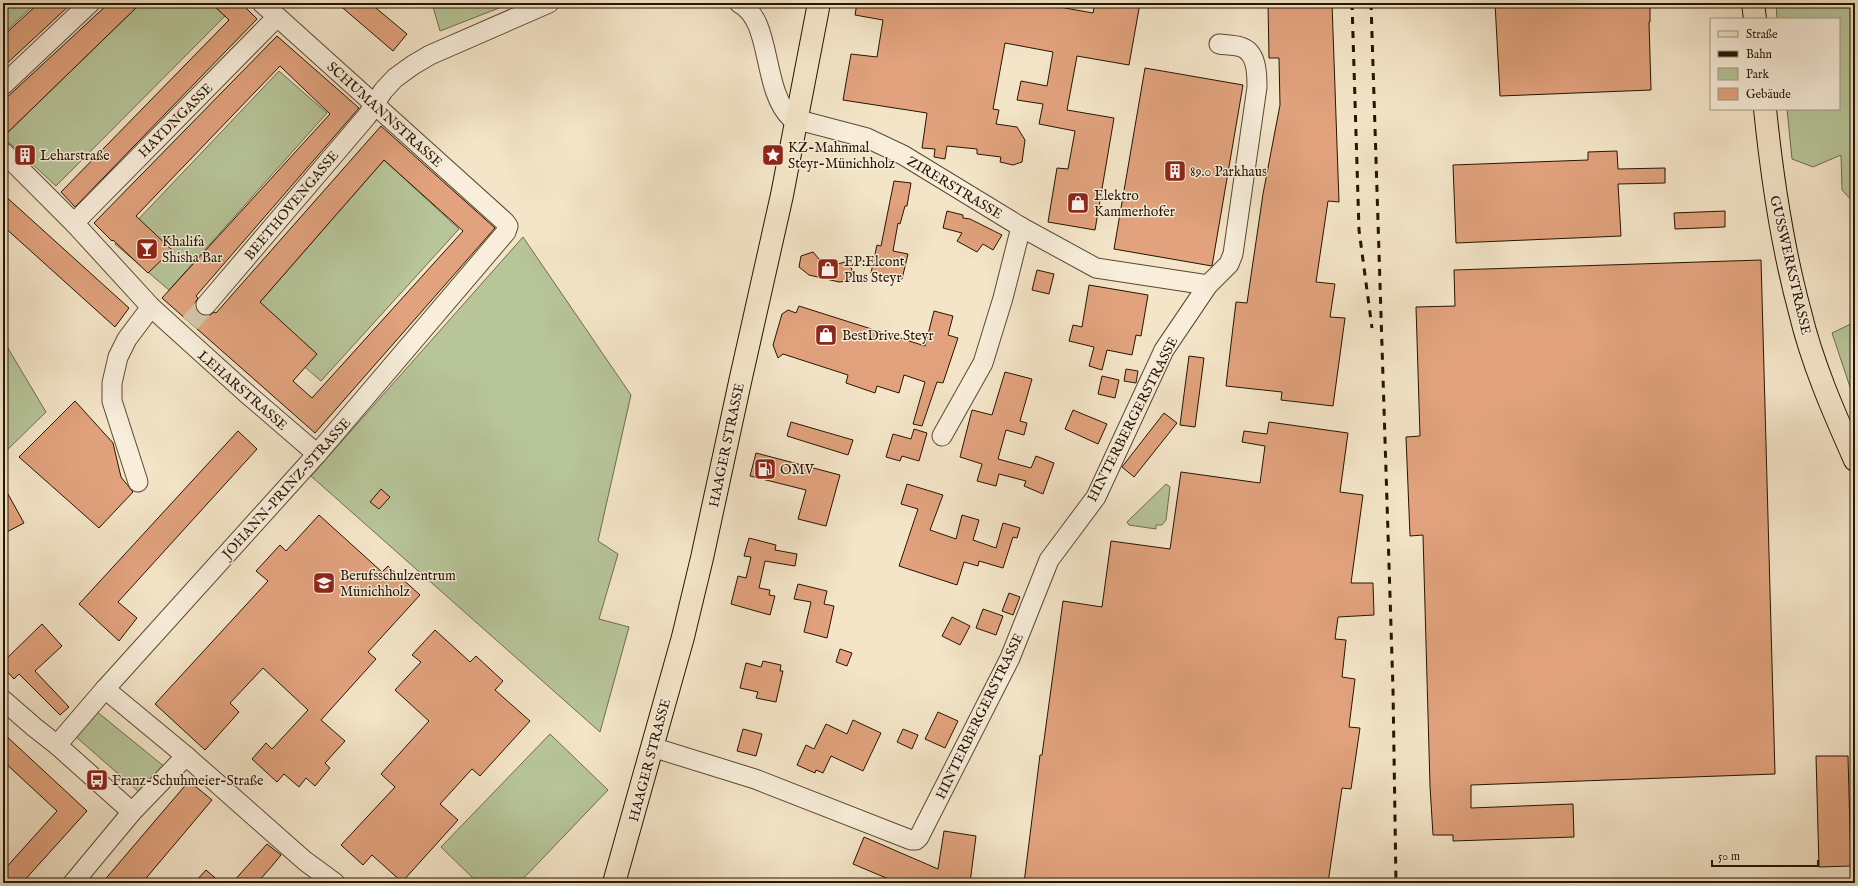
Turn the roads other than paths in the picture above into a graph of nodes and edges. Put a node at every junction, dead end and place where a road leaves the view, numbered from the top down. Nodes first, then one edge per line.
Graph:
1 (90, 3) edge
2 (262, 3) edge
3 (549, 3) edge
4 (739, 3) edge
5 (819, 3) edge
6 (1753, 3) edge
7 (277, 17) junction
8 (1755, 18) edge
9 (1219, 44) dead end
10 (3, 86) edge
11 (374, 104) junction
12 (1765, 110) edge
13 (797, 120) junction
14 (3, 152) edge
15 (74, 223) junction
16 (508, 226) joint
17 (1021, 227) junction
18 (1208, 285) junction
19 (206, 305) tunnel mouth
20 (151, 307) junction
21 (942, 436) dead end
22 (317, 454) junction
23 (1855, 460) edge
24 (138, 482) dead end
25 (105, 689) junction
26 (3, 700) edge
27 (57, 745) junction
28 (652, 747) junction
29 (186, 756) junction
30 (132, 812) junction
31 (73, 883) edge
32 (335, 883) edge
33 (614, 883) edge

1 - 10 street
2 - 7 street, SCHUMANNSTRASSE
3 - 11 street, BEETHOVENGASSE
4 - 13 street
5 - 13 main road, HAAGER STRASSE
6 - 8 main road
7 - 11 street, SCHUMANNSTRASSE
7 - 15 street, HAYDNGASSE
9 - 18 street
11 - 16 street, SCHUMANNSTRASSE
11 - 19 street, BEETHOVENGASSE
12 - 23 main road, GUSSWERKSTRASSE
13 - 17 street, ZIRERSTRASSE
13 - 28 main road, HAAGER STRASSE
14 - 15 street, LEHARSTRASSE
15 - 20 street, LEHARSTRASSE
16 - 22 street, JOHANN-PRINZ-STRASSE
17 - 18 street, ZIRERSTRASSE
17 - 21 street
18 - 28 street, HINTERBERGERSTRASSE
20 - 22 street, LEHARSTRASSE
20 - 24 street
22 - 25 street, JOHANN-PRINZ-STRASSE
25 - 27 street, JOHANN-PRINZ-STRASSE
25 - 29 street
26 - 27 street
27 - 30 street
28 - 33 main road, HAAGER STRASSE
29 - 30 street
29 - 32 street
30 - 31 street

